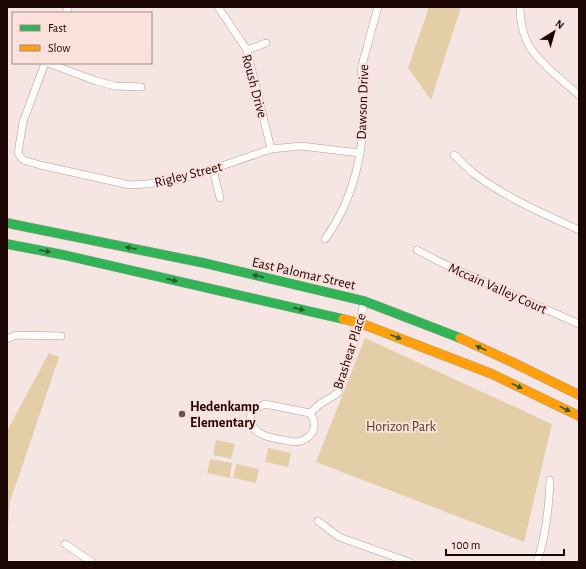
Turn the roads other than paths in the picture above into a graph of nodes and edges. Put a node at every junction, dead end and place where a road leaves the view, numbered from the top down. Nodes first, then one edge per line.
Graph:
1 (218, 7) edge
2 (378, 7) edge
3 (520, 7) edge
4 (266, 43) dead end
5 (246, 50) junction
6 (47, 64) edge
7 (50, 64) edge
8 (141, 87) dead end
9 (579, 94) edge
10 (271, 149) junction
11 (360, 153) junction
12 (454, 155) dead end
13 (213, 169) junction
14 (220, 198) dead end
15 (7, 223) edge
16 (579, 230) edge
17 (325, 239) dead end
18 (7, 244) edge
19 (417, 250) dead end
20 (364, 301) junction
21 (360, 323) junction
22 (579, 324) edge
23 (61, 336) dead end
24 (7, 339) edge
25 (579, 395) edge
26 (310, 413) junction
27 (579, 416) edge
28 (550, 480) dead end
29 (318, 520) dead end
30 (65, 544) dead end
31 (92, 562) edge
32 (409, 562) edge
33 (537, 562) edge

1 - 5 street, Roush Drive
2 - 11 street, Dawson Drive
3 - 9 street
4 - 5 street
5 - 10 street, Roush Drive
6 - 13 street, Rigley Street
7 - 8 street
10 - 11 street, Rigley Street
10 - 13 street, Rigley Street
11 - 17 street, Dawson Drive
12 - 16 street
13 - 14 street
20 -> 15 main road, East Palomar Street
18 -> 21 main road
19 - 22 street, Mccain Valley Court
20 - 21 street, Brashear Place
25 -> 20 main road, East Palomar Street
21 - 26 street, Brashear Place
21 -> 27 main road
23 - 24 street
26 - 26 street
28 - 33 street
29 - 32 street
30 - 31 street

